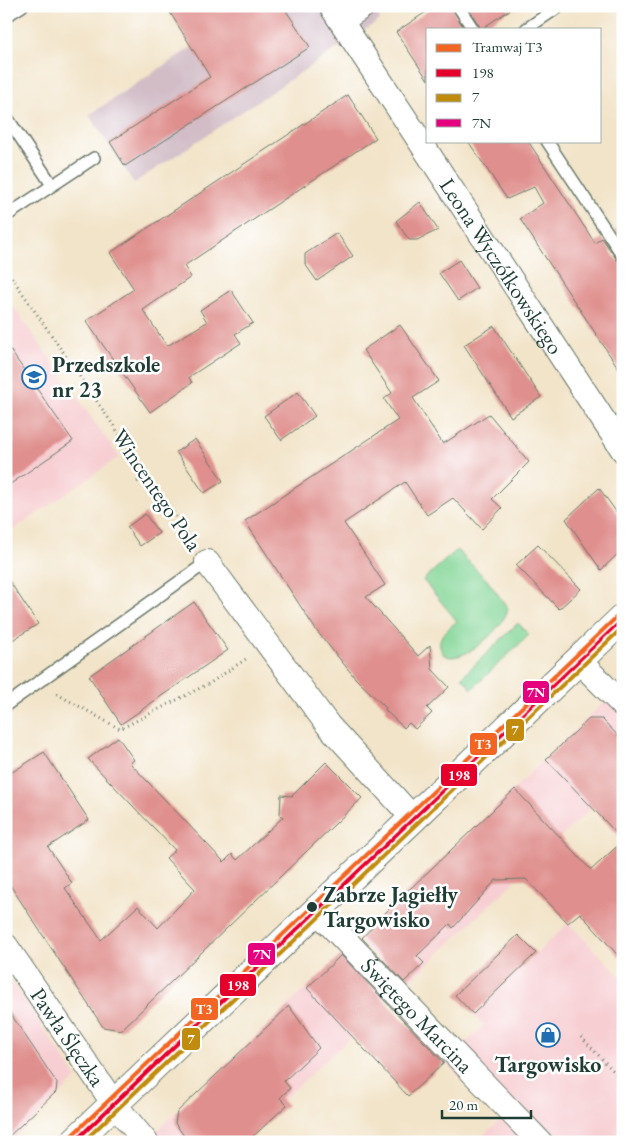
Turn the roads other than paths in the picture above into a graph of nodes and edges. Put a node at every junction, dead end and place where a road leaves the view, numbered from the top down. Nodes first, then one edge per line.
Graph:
1 (22, 6) edge
2 (363, 6) edge
3 (458, 6) edge
4 (560, 6) edge
5 (336, 14) edge
6 (6, 16) edge
7 (472, 28) edge
8 (527, 28) edge
9 (6, 116) edge
10 (548, 142) edge
11 (94, 158) dead end
12 (52, 185) junction
13 (6, 216) edge
14 (623, 256) edge
15 (623, 450) edge
16 (207, 562) joint
17 (623, 618) edge
18 (579, 660) junction
19 (6, 705) edge
20 (623, 705) edge
21 (413, 818) junction
22 (316, 910) junction
23 (9, 955) edge
24 (114, 1104) junction
25 (74, 1142) edge
26 (146, 1142) edge
27 (540, 1142) edge

1 - 6 lane
2 - 5 street
3 - 7 lane
4 - 8 lane
5 - 15 street, Leona Wyczółkowskiego
9 - 12 lane
10 - 14 lane
11 - 12 lane
12 - 13 lane
16 - 19 lane, Wincentego Pola
16 - 21 street, Wincentego Pola
17 - 18 street
18 - 20 street
18 - 21 street
21 - 22 street
22 - 24 street
22 - 27 street, Świętego Marcina
23 - 24 street, Pawła Ślęczka
24 - 25 street
24 - 26 street, Pawła Ślęczka

